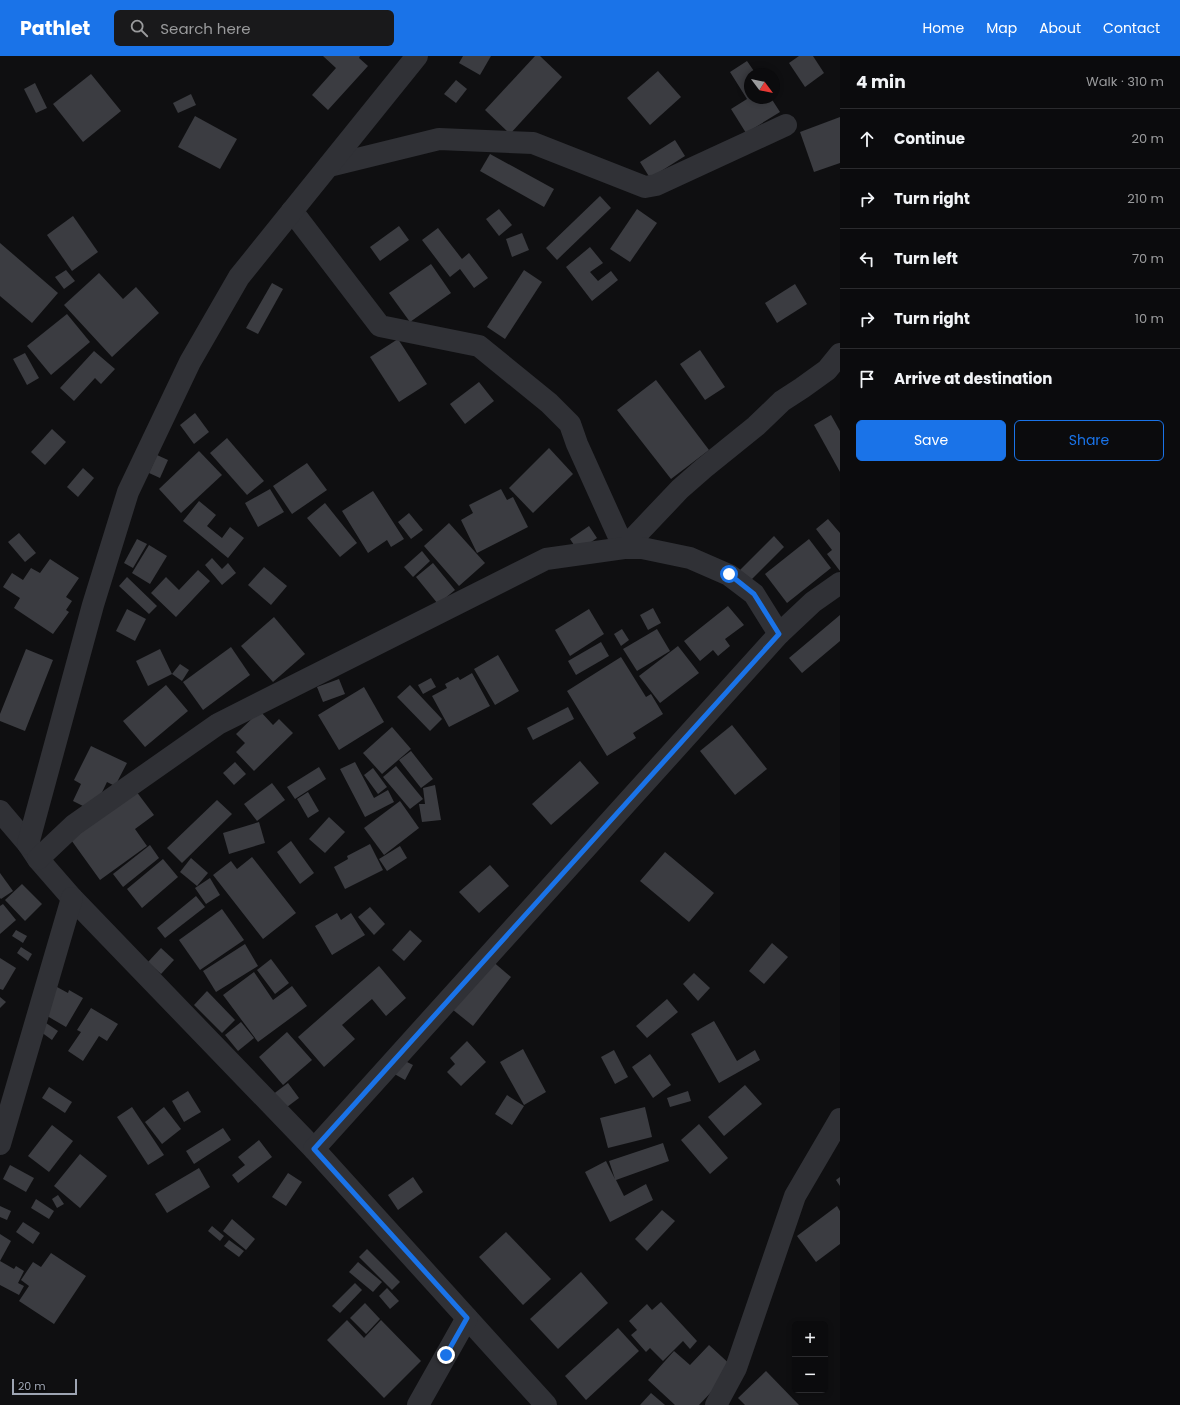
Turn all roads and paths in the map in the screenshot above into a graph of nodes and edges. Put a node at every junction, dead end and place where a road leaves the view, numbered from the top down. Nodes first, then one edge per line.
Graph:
1 (417, 56) edge
2 (786, 125) dead end
3 (329, 166) junction
4 (292, 211) junction
5 (840, 354) edge
6 (624, 548) junction
7 (840, 583) edge
8 (779, 634) junction
9 (0, 811) edge
10 (33, 851) junction
11 (72, 898) junction
12 (840, 1119) edge
13 (0, 1144) edge
14 (314, 1149) junction
15 (467, 1318) junction
16 (418, 1405) edge
17 (546, 1405) edge
18 (716, 1405) edge

1 - 3 street
2 - 3 street
3 - 4 street
4 - 6 street
4 - 10 street
5 - 6 street
6 - 8 street
6 - 10 street
7 - 8 street
8 - 14 street
9 - 10 street
10 - 11 street
11 - 13 street
11 - 14 street
12 - 18 street
14 - 15 street
15 - 16 street
15 - 17 street

